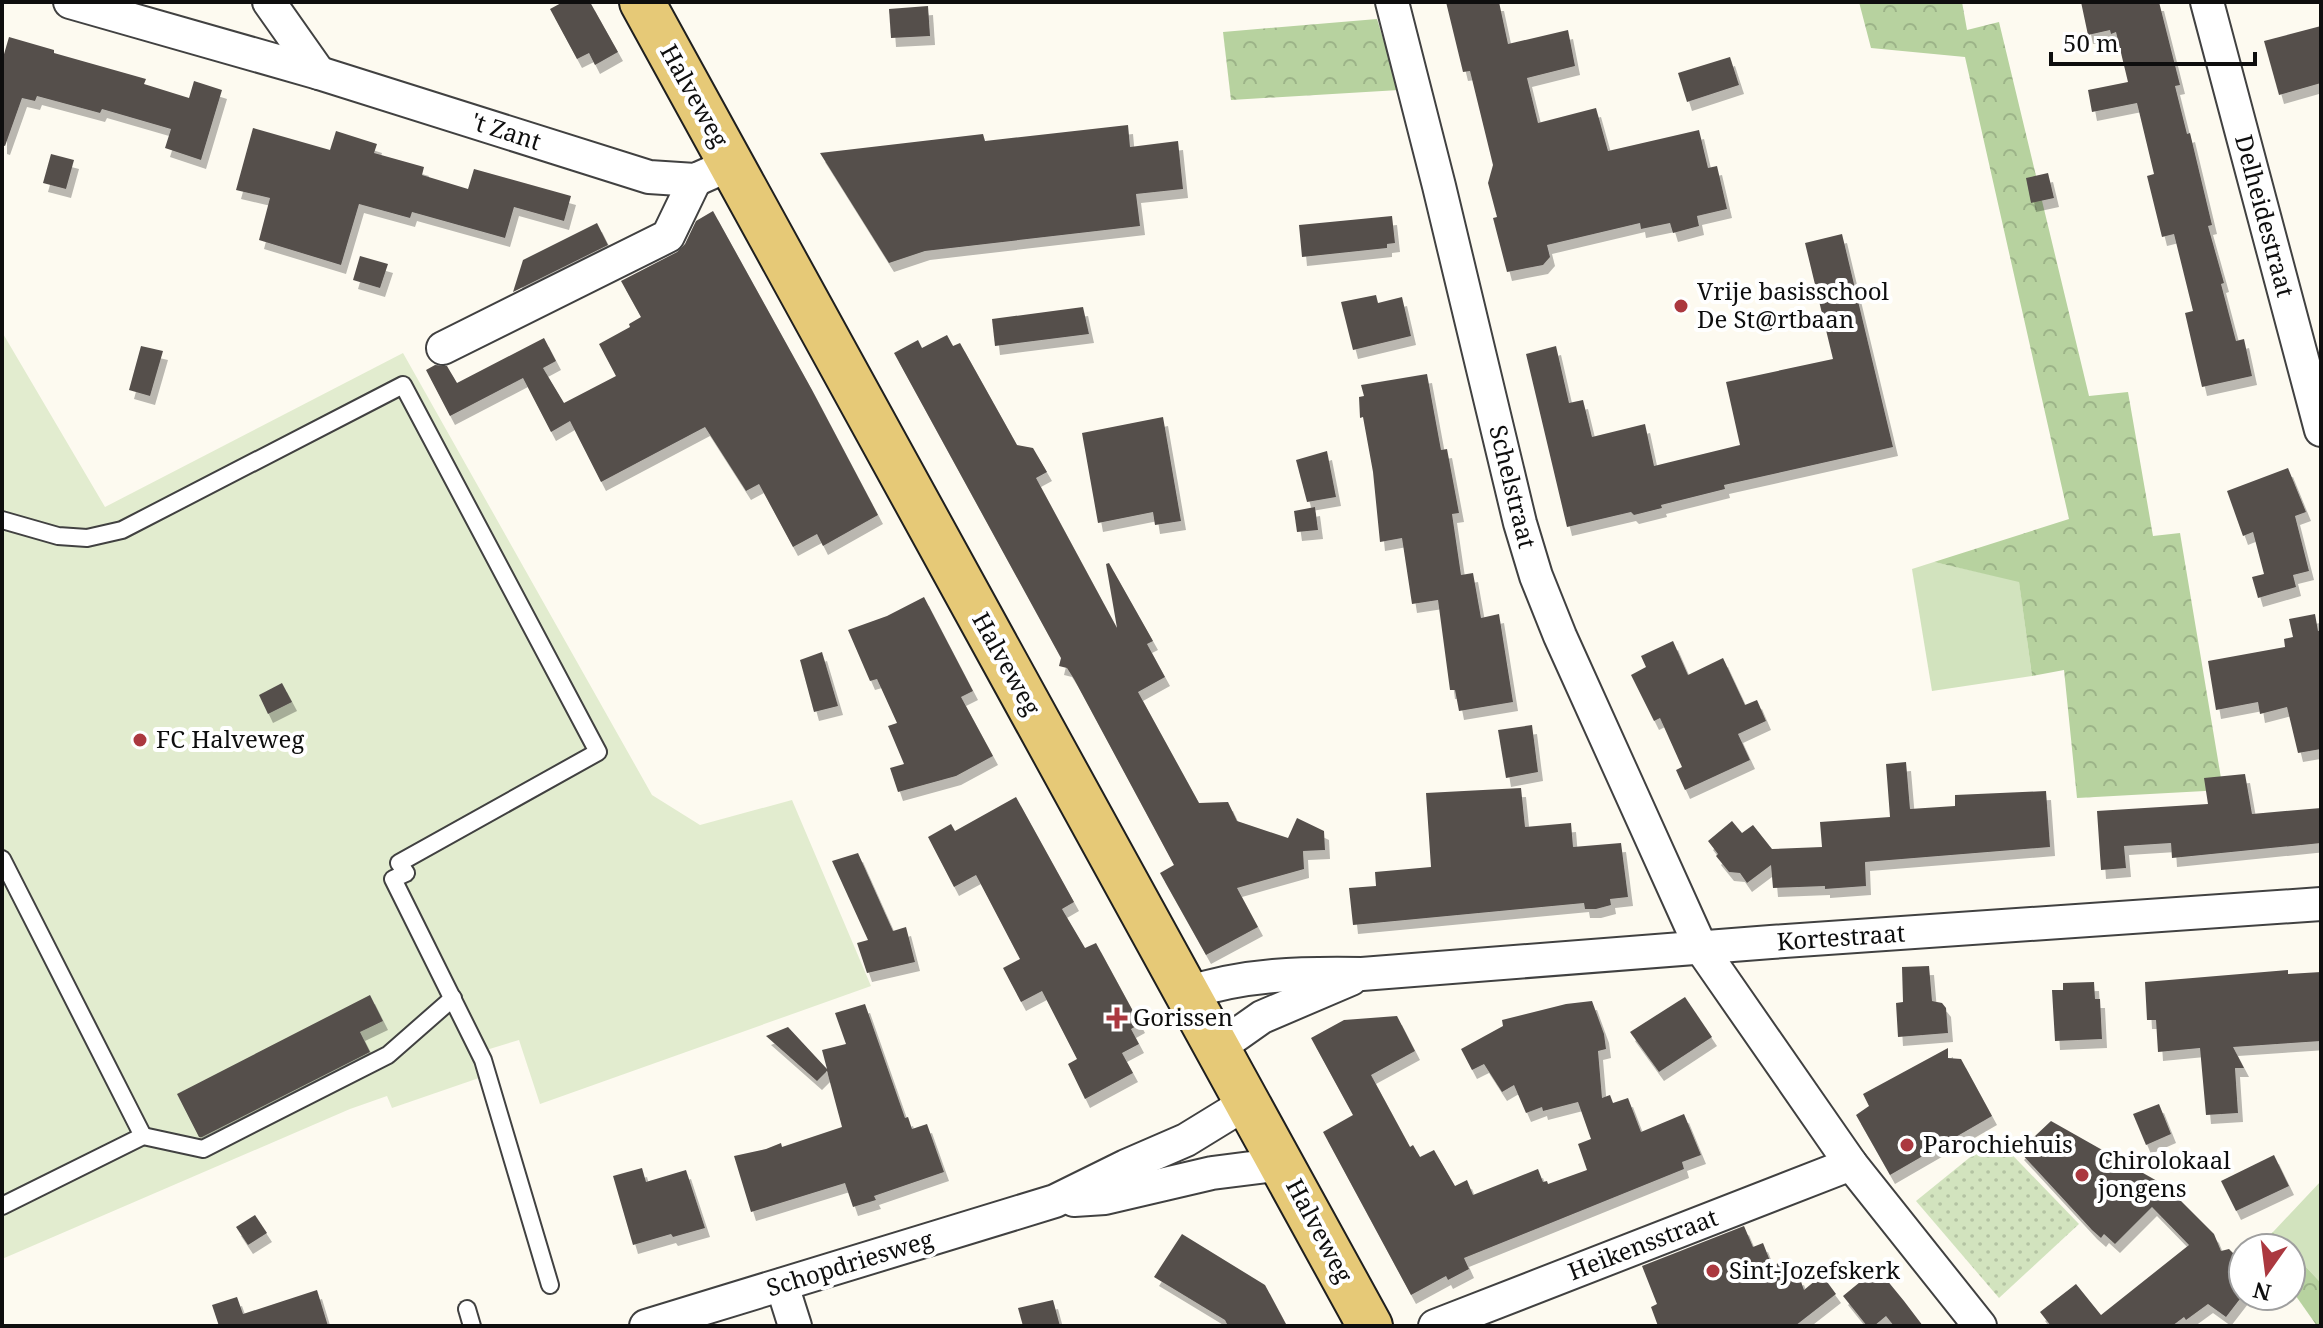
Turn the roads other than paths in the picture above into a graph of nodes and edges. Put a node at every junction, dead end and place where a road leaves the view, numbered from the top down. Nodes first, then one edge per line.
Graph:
1 (70, 2) edge
2 (269, 2) edge
3 (642, 2) edge
4 (1392, 2) edge
5 (2207, 2) edge
6 (319, 73) junction
7 (713, 172) junction
8 (443, 348) dead end
9 (2321, 430) edge
10 (2, 520) edge
11 (2, 859) edge
12 (2321, 904) edge
13 (1701, 948) junction
14 (1362, 974) junction
15 (1188, 993) junction
16 (453, 998) junction
17 (1218, 1048) junction
18 (1248, 1102) junction
19 (143, 1136) junction
20 (1283, 1164) junction
21 (1851, 1164) junction
22 (1055, 1201) junction
23 (2, 1206) edge
24 (550, 1285) dead end
25 (782, 1285) junction
26 (646, 1326) edge
27 (795, 1326) edge
28 (1370, 1326) edge
29 (1435, 1326) edge
30 (1980, 1326) edge

1 - 6 street, 't Zant
2 - 6 street
3 - 7 main road, Halveweg
4 - 13 street, Schelstraat
5 - 9 street, Delheidestraat
6 - 7 street, 't Zant
7 - 8 street
7 - 15 main road, Halveweg
10 - 16 lane
11 - 19 lane
12 - 13 street, Kortestraat
13 - 14 street, Kortestraat
13 - 21 street
14 - 15 street, Kortestraat
14 - 17 street, Kortestraat
15 - 17 main road, Halveweg
16 - 19 lane
16 - 24 lane
17 - 18 main road, Halveweg
18 - 20 main road, Halveweg
18 - 22 street, Schopdriesweg
19 - 23 lane
20 - 22 street, Schopdriesweg
20 - 28 main road, Halveweg
21 - 29 street, Heikensstraat
21 - 30 street
22 - 25 street, Schopdriesweg
25 - 26 street, Schopdriesweg
25 - 27 street

